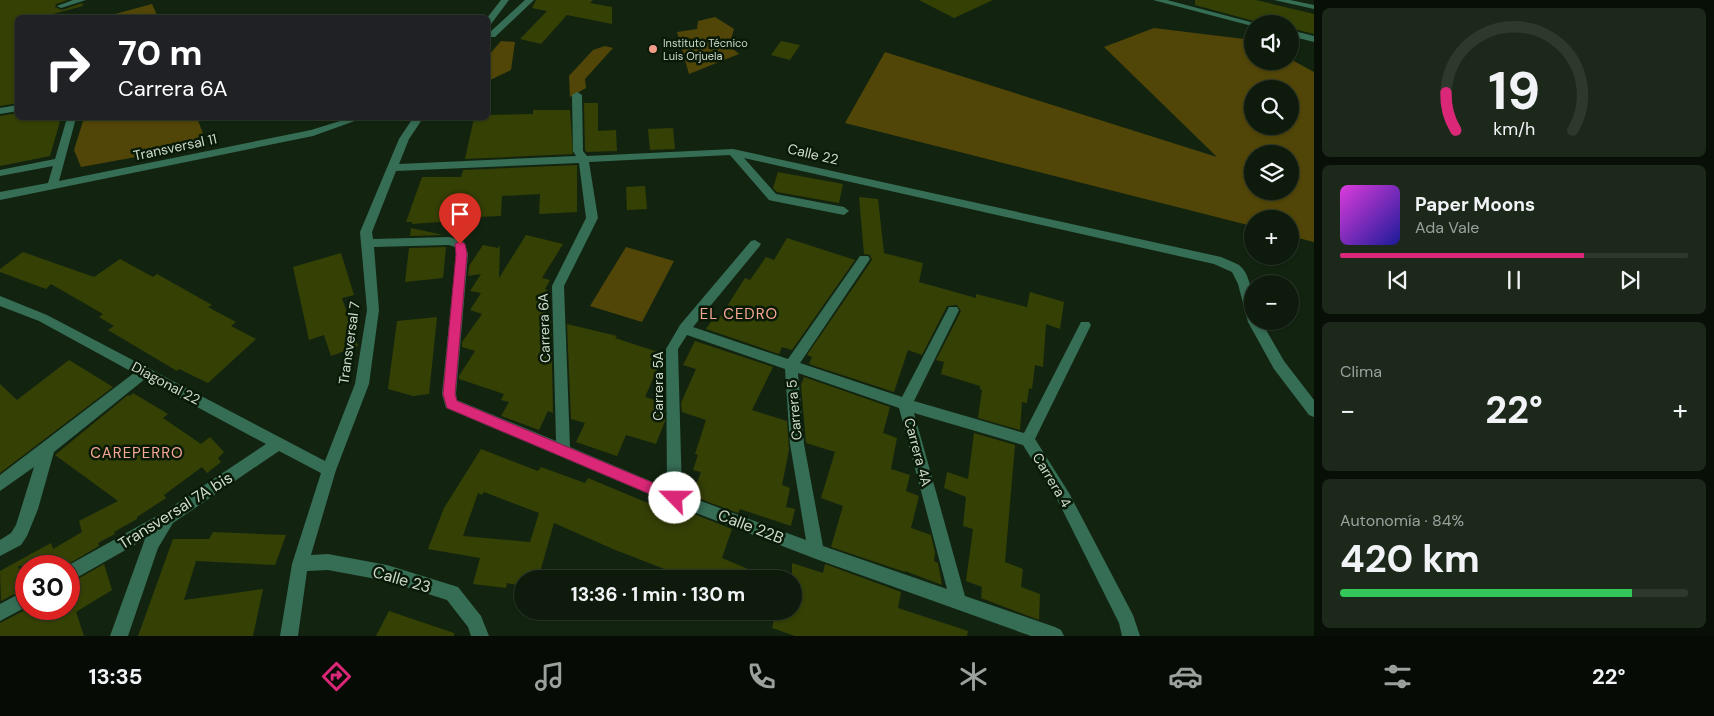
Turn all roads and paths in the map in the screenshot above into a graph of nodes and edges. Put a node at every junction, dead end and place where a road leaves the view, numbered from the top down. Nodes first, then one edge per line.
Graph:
1 (82, 0) edge
2 (505, 0) edge
3 (530, 0) edge
4 (1157, 0) edge
5 (1278, 0) edge
6 (1182, 3) edge
7 (61, 6) edge
8 (1314, 8) edge
9 (490, 19) edge
10 (1244, 21) edge
11 (1299, 35) edge
12 (490, 38) edge
13 (1314, 39) edge
14 (577, 95) dead end
15 (15, 108) edge
16 (0, 111) edge
17 (69, 120) edge
18 (350, 120) edge
19 (417, 120) edge
20 (733, 152) junction
21 (583, 158) junction
22 (59, 161) junction
23 (394, 168) junction
24 (0, 173) edge
25 (52, 187) junction
26 (0, 196) edge
27 (844, 211) dead end
28 (368, 243) junction
29 (756, 244) dead end
30 (864, 259) dead end
31 (1244, 284) edge
32 (0, 301) edge
33 (953, 310) dead end
34 (1084, 325) dead end
35 (684, 329) junction
36 (1259, 330) edge
37 (791, 366) junction
38 (144, 372) junction
39 (905, 404) junction
40 (1314, 410) edge
41 (1028, 440) junction
42 (278, 443) junction
43 (48, 448) junction
44 (563, 450) junction
45 (329, 470) junction
46 (0, 484) edge
47 (675, 498) junction
48 (169, 517) junction
49 (0, 548) edge
50 (816, 551) junction
51 (300, 564) junction
52 (80, 568) edge
53 (958, 601) junction
54 (15, 604) edge
55 (0, 613) edge
56 (119, 636) edge
57 (289, 636) edge
58 (480, 636) edge
59 (1055, 636) edge
60 (1131, 636) edge

1 - 7 street
2 - 9 street
3 - 12 street
4 - 6 street
5 - 8 street
6 - 10 street
11 - 13 street
14 - 21 street, Carrera 6A
15 - 16 street
17 - 22 street
18 - 25 street, Transversal 11
19 - 23 street, Transversal 7
20 - 21 street, Calle 22
20 - 27 street
20 - 31 street, Calle 22
21 - 23 street, Calle 22
21 - 44 street, Carrera 6A
22 - 24 street
22 - 25 street
23 - 28 street, Transversal 7
25 - 26 street, Transversal 11
28 - 44 street, Calle 22B
28 - 45 street, Transversal 7
29 - 35 street, Carrera 5A
30 - 37 street, Carrera 5
32 - 38 street, Diagonal 22
33 - 39 street, Carrera 4A
34 - 41 street, Carrera 4
35 - 37 street
35 - 47 street, Carrera 5A
36 - 40 street, Calle 22
37 - 39 street
37 - 50 street, Carrera 5
38 - 42 street, Diagonal 22
38 - 43 street
39 - 41 street
39 - 53 street, Carrera 4A
41 - 60 street, Carrera 4
42 - 45 street, Diagonal 22
42 - 48 street, Transversal 7A bis
43 - 46 street
43 - 49 street
44 - 47 street, Calle 22B
45 - 51 street, Transversal 7
47 - 50 street, Calle 22B
48 - 52 street, Transversal 7A bis
48 - 56 street
50 - 53 street, Calle 22B
51 - 57 street, Transversal 7
51 - 58 street, Calle 23
53 - 59 street, Calle 22B
54 - 55 street

